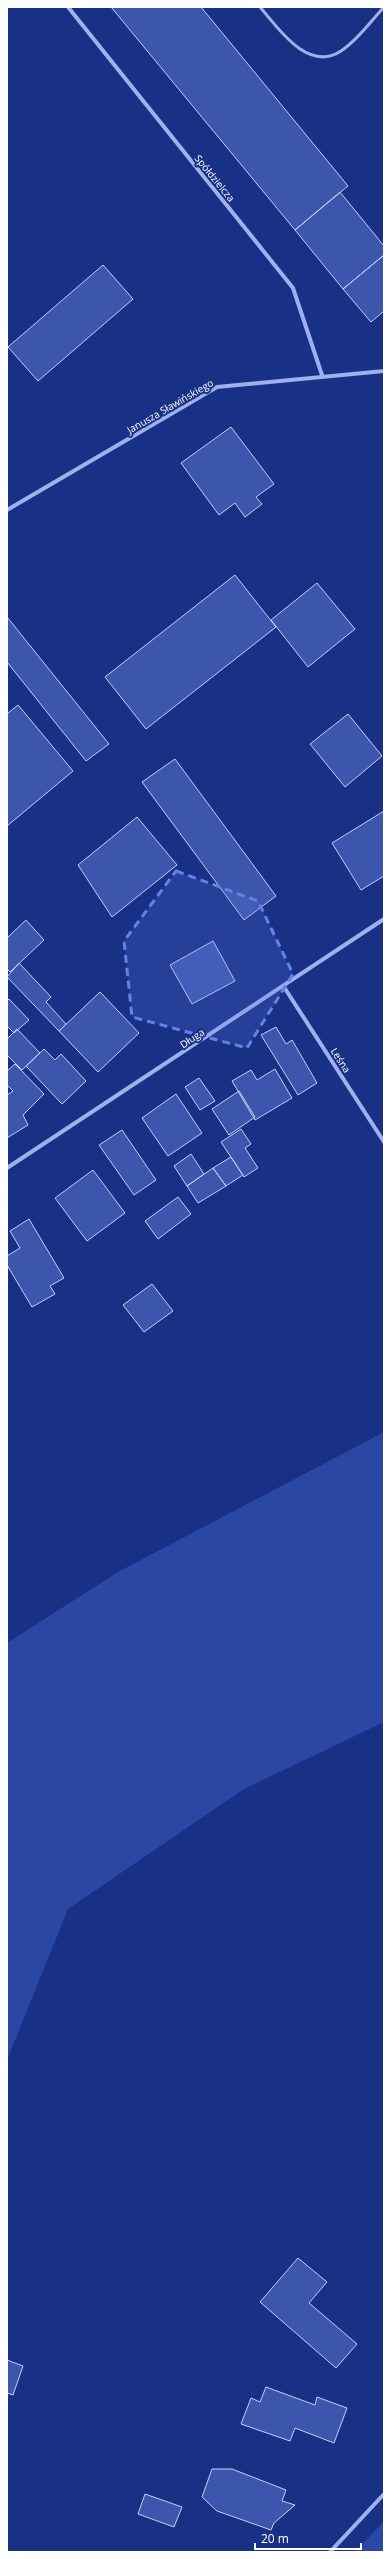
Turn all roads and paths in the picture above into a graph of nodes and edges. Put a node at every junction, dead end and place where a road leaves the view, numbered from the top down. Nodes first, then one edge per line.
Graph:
1 (68, 7) edge
2 (260, 7) edge
3 (384, 7) edge
4 (384, 371) edge
5 (322, 376) junction
6 (7, 510) edge
7 (384, 920) edge
8 (284, 987) junction
9 (384, 1142) edge
10 (7, 1168) edge
11 (384, 2494) edge
12 (330, 2552) edge

1 - 5 street, Spółdzielcza
2 - 3 lane
4 - 5 street, Janusza Sławińskiego
5 - 6 street, Janusza Sławińskiego
7 - 8 street, Długa
8 - 9 street, Leśna
8 - 10 street, Długa
11 - 12 street

